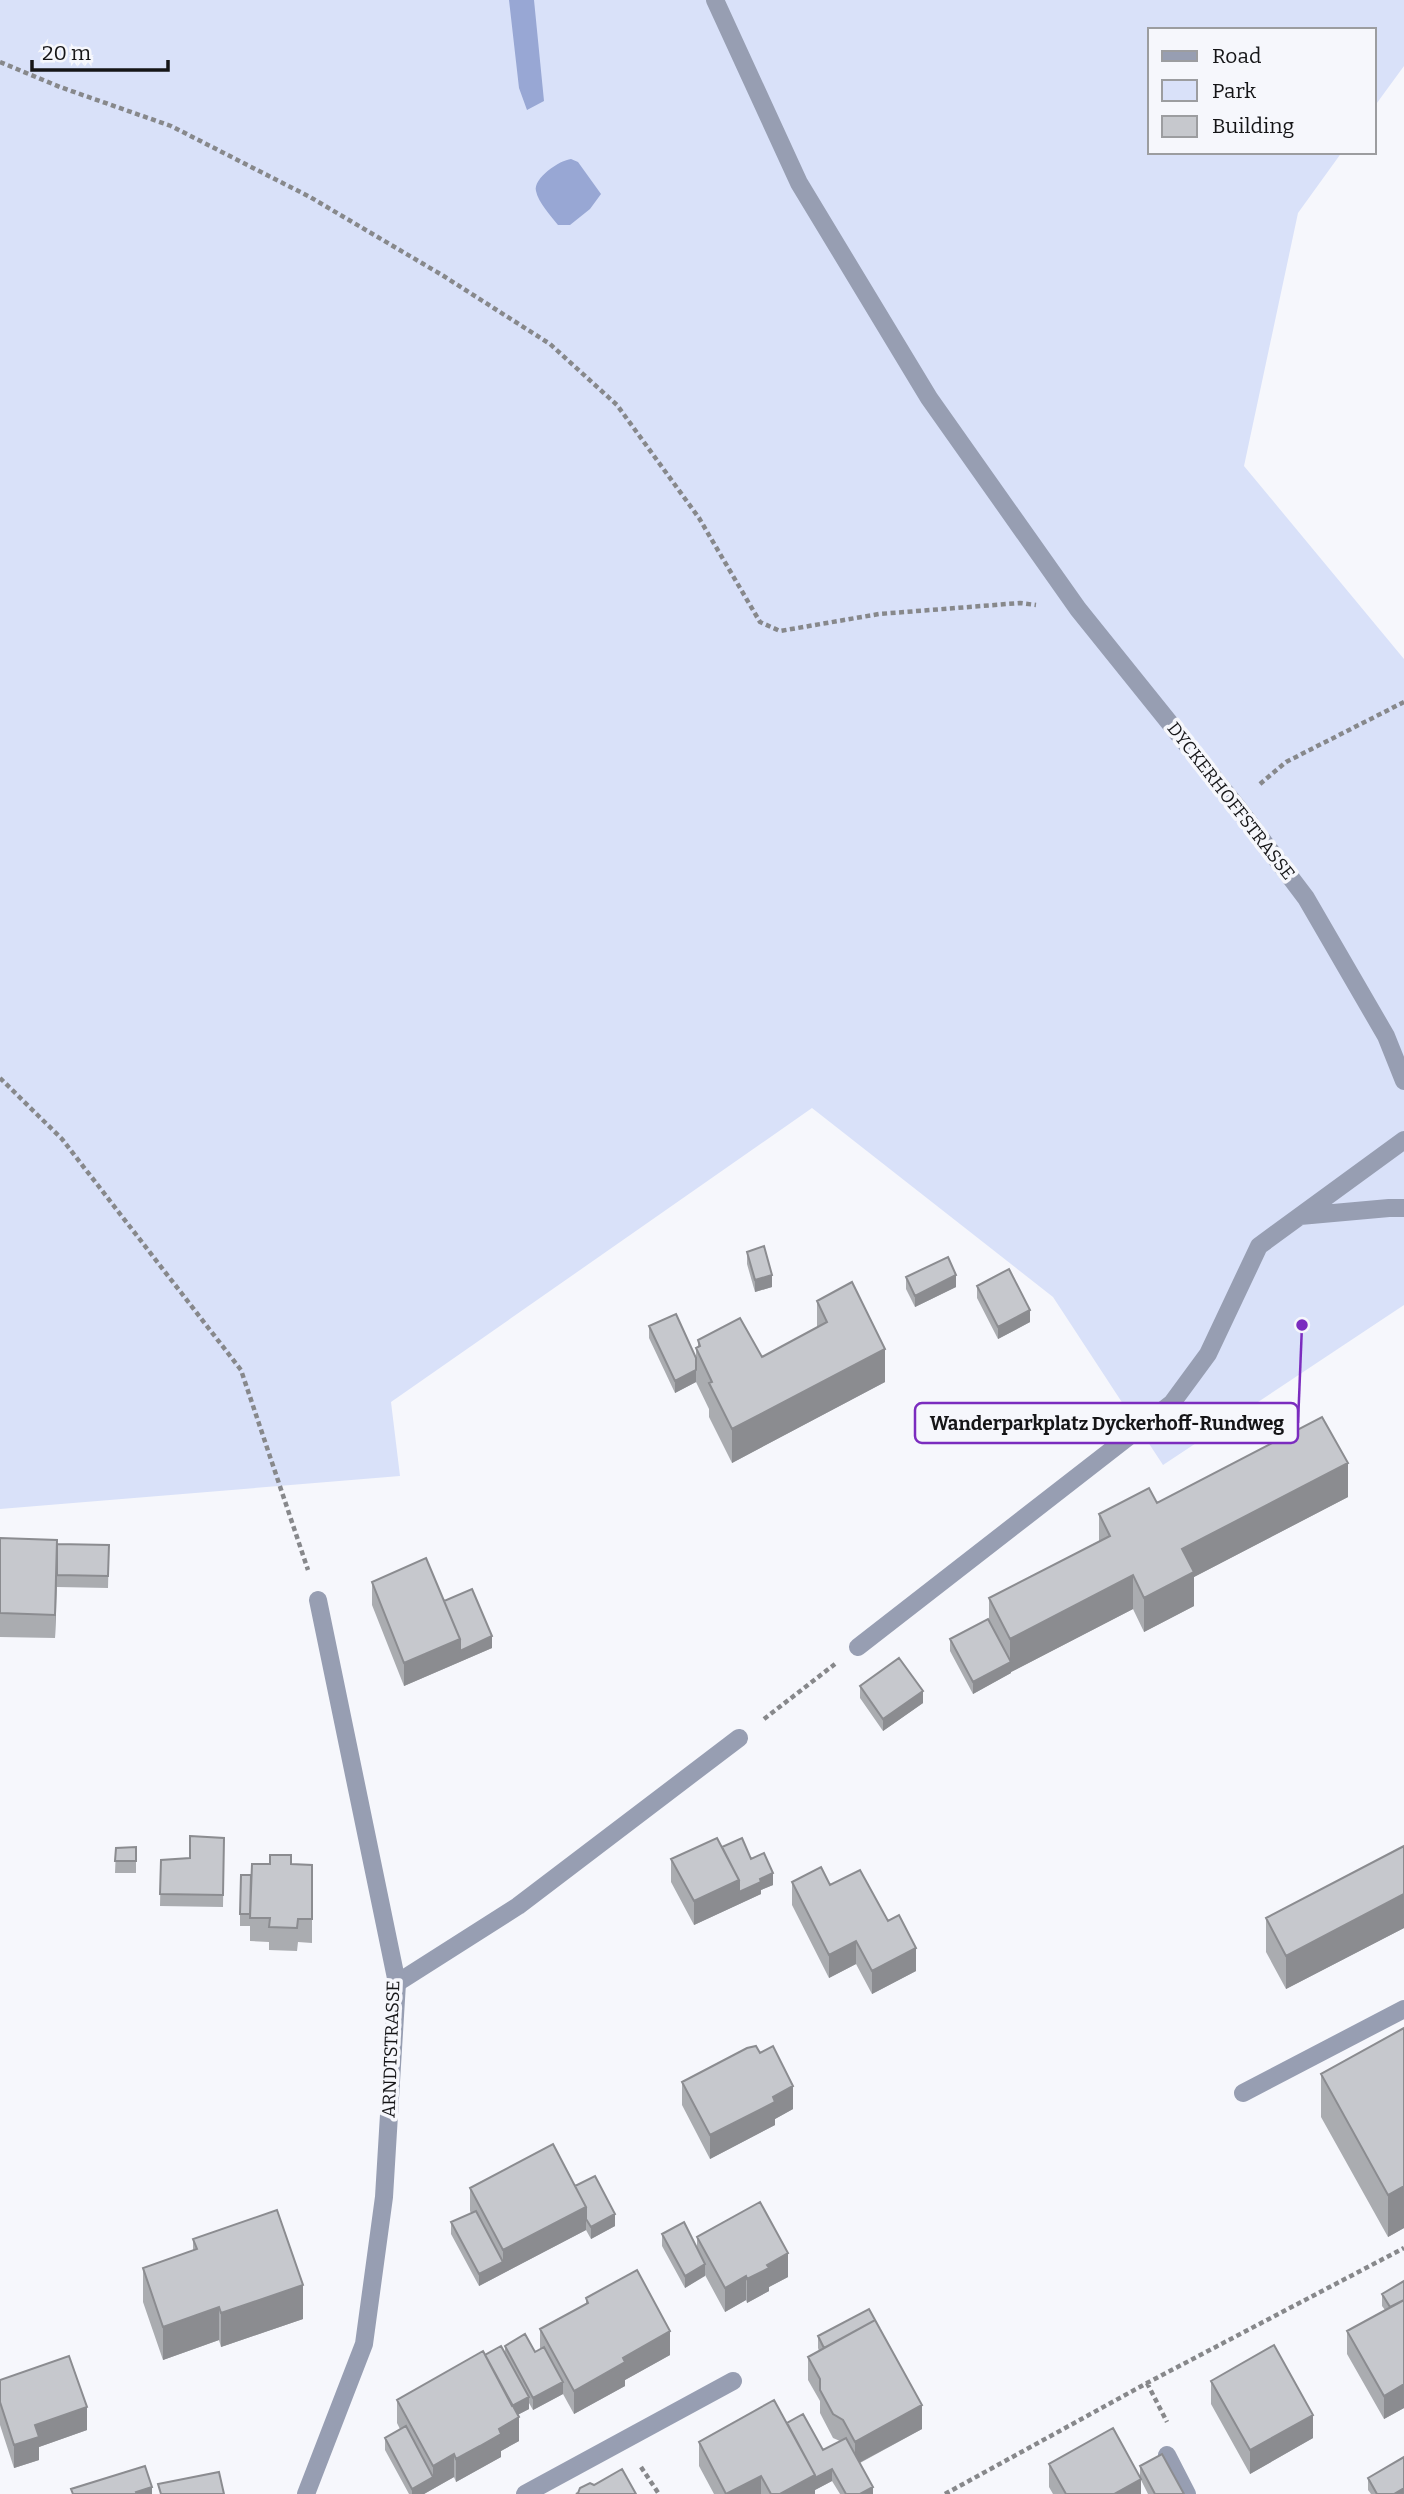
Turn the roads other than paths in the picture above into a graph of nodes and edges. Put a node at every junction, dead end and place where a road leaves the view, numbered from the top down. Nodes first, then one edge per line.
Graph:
1 (715, 0) edge
2 (1404, 1081) edge
3 (1404, 1140) edge
4 (1404, 1209) edge
5 (1300, 1216) junction
6 (318, 1600) road end
7 (858, 1647) road end
8 (739, 1738) road end
9 (397, 1983) junction
10 (1404, 2009) edge
11 (1243, 2093) dead end
12 (733, 2381) dead end
13 (1167, 2455) road end
14 (306, 2494) edge
15 (525, 2494) edge
16 (1187, 2494) edge

1 - 2 street, DYCKERHOFFSTRASSE
3 - 5 street
4 - 5 street
5 - 7 street
6 - 9 street, ARNDTSTRASSE
8 - 9 street
9 - 14 street, ARNDTSTRASSE
10 - 11 street
12 - 15 street
13 - 16 street

